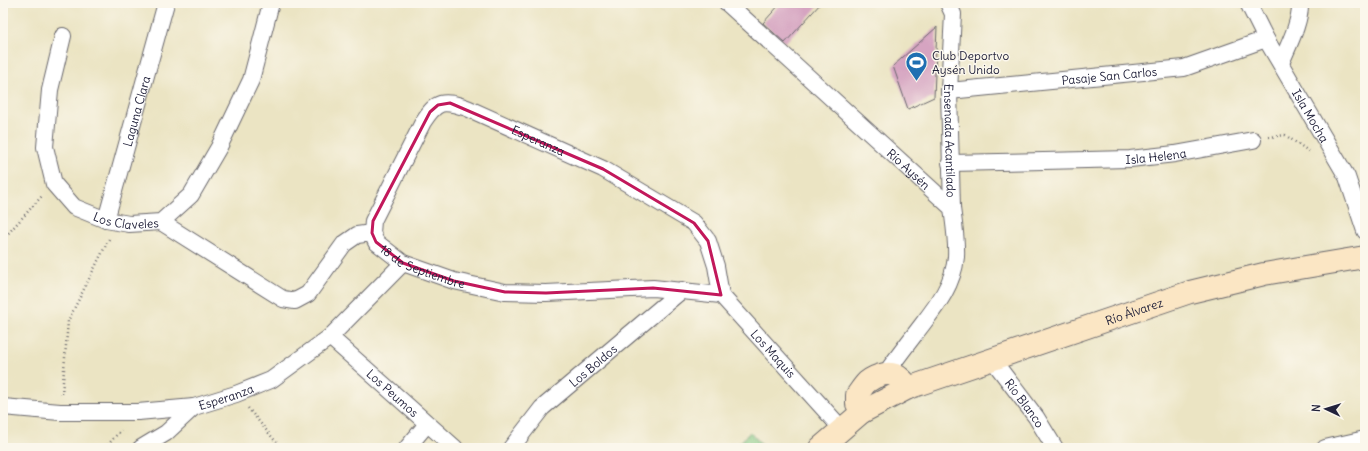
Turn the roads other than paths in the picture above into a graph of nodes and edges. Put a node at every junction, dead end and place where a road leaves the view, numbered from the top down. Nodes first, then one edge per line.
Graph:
1 (166, 3) edge
2 (271, 3) edge
3 (727, 3) edge
4 (948, 3) edge
5 (1248, 3) edge
6 (1300, 3) edge
7 (62, 36) dead end
8 (1266, 39) junction
9 (1281, 63) junction
10 (949, 91) junction
11 (1253, 140) road end
12 (950, 163) junction
13 (952, 208) junction
14 (112, 221) junction
15 (161, 222) junction
16 (1365, 231) edge
17 (372, 233) junction
18 (1365, 257) edge
19 (403, 263) junction
20 (689, 291) junction
21 (721, 295) junction
22 (330, 337) junction
23 (992, 359) junction
24 (886, 373) junction
25 (908, 388) junction
26 (3, 407) edge
27 (194, 407) junction
28 (862, 412) junction
29 (427, 424) junction
30 (842, 429) junction
31 (1365, 439) edge
32 (141, 448) edge
33 (407, 448) edge
34 (455, 448) edge
35 (511, 448) edge
36 (820, 448) edge
37 (1056, 448) edge
38 (1325, 448) edge

1 - 14 street, Laguna Clara
2 - 15 street, Los Claveles
3 - 13 street, Río Aysén
4 - 10 street, Ensenada Acantilado
5 - 8 street, Isla Mocha
6 - 9 street
7 - 14 street, Los Claveles
8 - 9 street, Isla Mocha
8 - 10 street, Pasaje San Carlos
9 - 16 street, Isla Mocha
10 - 12 street, Ensenada Acantilado
11 - 12 street, Isla Helena
12 - 13 street, Ensenada Acantilado
13 - 24 street
14 - 15 street, Los Claveles
15 - 17 street, 18 de Septiembre
17 - 19 street, 18 de Septiembre
17 - 21 street, Esperanza
18 - 23 street, Río Álvarez
19 - 20 street, 18 de Septiembre
19 - 22 street, Esperanza
20 - 21 street
20 - 35 street, Los Boldos
21 - 30 street, Los Maquis
22 - 27 street, Esperanza
22 - 29 street, Los Peumos
23 - 25 street, Río Álvarez
23 - 37 street, Río Blanco
24 - 25 street
24 - 28 street
25 - 28 street, Río Álvarez
26 - 27 street, Esperanza
27 - 32 street
28 - 30 street
29 - 33 street
29 - 34 street, Los Peumos
30 - 36 street
31 - 38 street

